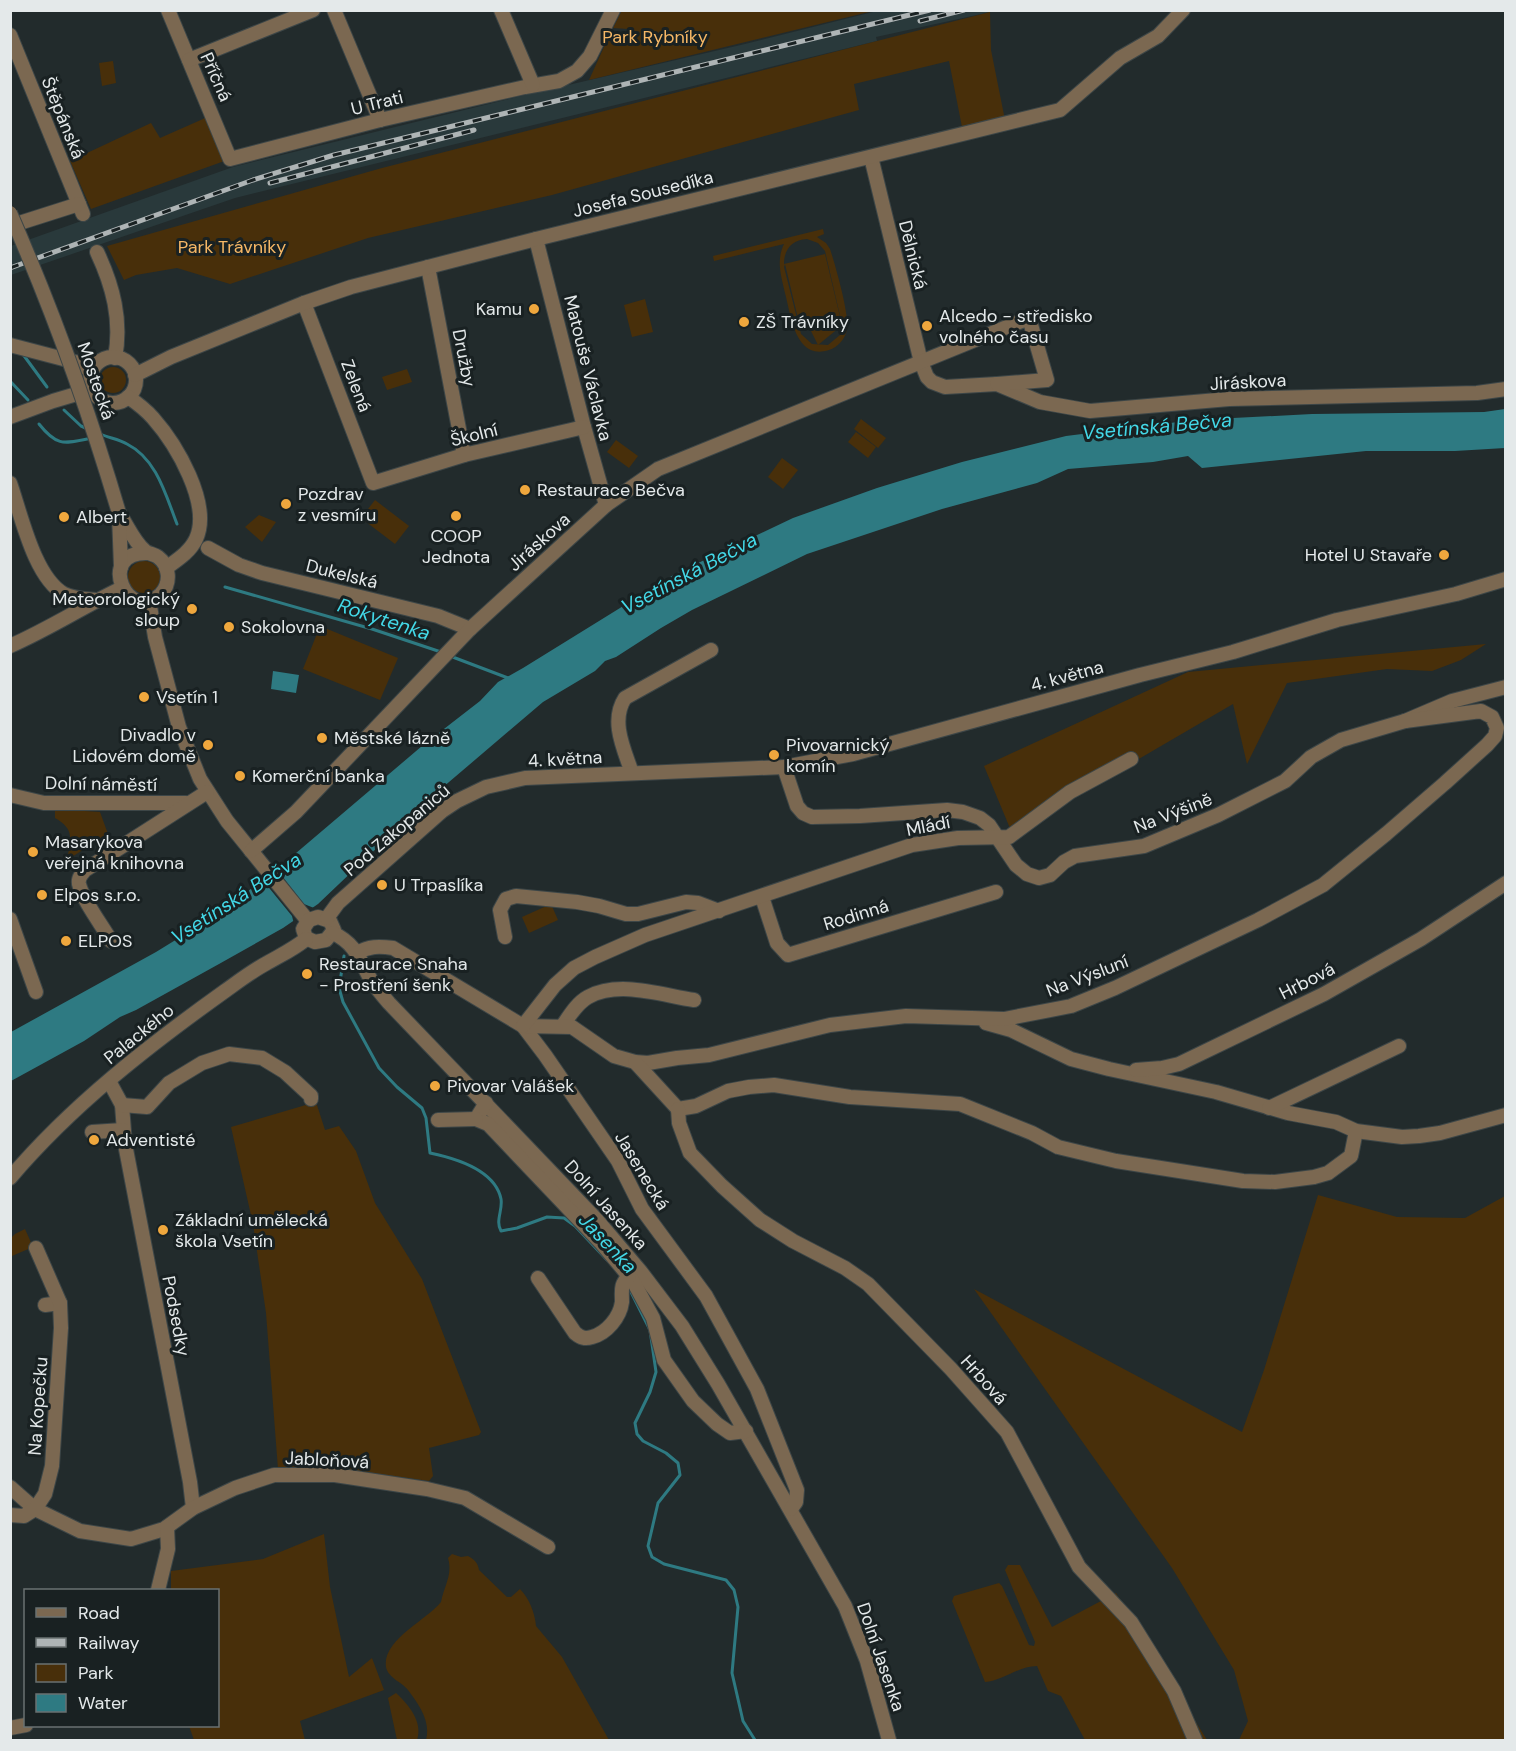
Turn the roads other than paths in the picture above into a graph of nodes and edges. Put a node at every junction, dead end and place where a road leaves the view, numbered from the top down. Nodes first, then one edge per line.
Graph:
1 (168, 10) edge
2 (313, 10) edge
3 (334, 10) edge
4 (501, 10) edge
5 (613, 10) edge
6 (1183, 10) edge
7 (10, 35) edge
8 (189, 60) junction
9 (532, 85) junction
10 (380, 120) junction
11 (871, 157) junction
12 (230, 159) joint
13 (10, 213) edge
14 (10, 226) edge
15 (536, 239) junction
16 (97, 252) dead end
17 (428, 267) junction
18 (304, 303) junction
19 (10, 345) edge
20 (115, 358) junction
21 (921, 362) junction
22 (92, 371) junction
23 (135, 375) junction
24 (1038, 381) junction
25 (997, 384) junction
26 (1506, 388) edge
27 (92, 389) junction
28 (128, 397) junction
29 (1040, 402) junction
30 (10, 417) edge
31 (584, 427) junction
32 (464, 455) junction
33 (10, 483) edge
34 (373, 483) joint
35 (606, 505) junction
36 (119, 513) junction
37 (208, 548) dead end
38 (147, 553) junction
39 (121, 567) junction
40 (166, 568) junction
41 (1506, 579) edge
42 (122, 588) junction
43 (96, 600) junction
44 (150, 600) junction
45 (470, 629) junction
46 (10, 646) edge
47 (711, 650) dead end
48 (1506, 687) edge
49 (1405, 721) junction
50 (1131, 759) dead end
51 (784, 767) junction
52 (632, 773) junction
53 (500, 783) joint
54 (207, 792) junction
55 (12, 796) edge
56 (188, 802) junction
57 (997, 838) junction
58 (251, 851) junction
59 (1506, 883) edge
60 (996, 892) dead end
61 (762, 897) junction
62 (719, 911) junction
63 (327, 918) junction
64 (10, 920) edge
65 (306, 920) junction
66 (333, 933) junction
67 (505, 937) dead end
68 (306, 939) junction
69 (111, 941) dead end
70 (357, 953) junction
71 (36, 992) dead end
72 (694, 1000) dead end
73 (978, 1019) junction
74 (563, 1025) junction
75 (523, 1026) junction
76 (1399, 1046) dead end
77 (635, 1062) junction
78 (1109, 1070) junction
79 (109, 1081) junction
80 (311, 1099) dead end
81 (486, 1103) junction
82 (122, 1105) junction
83 (1269, 1108) junction
84 (678, 1109) junction
85 (1506, 1114) edge
86 (476, 1119) junction
87 (438, 1120) dead end
88 (123, 1130) junction
89 (1356, 1131) junction
90 (92, 1132) dead end
91 (10, 1178) edge
92 (36, 1248) dead end
93 (538, 1278) dead end
94 (626, 1279) junction
95 (60, 1303) junction
96 (45, 1305) dead end
97 (746, 1431) junction
98 (10, 1487) edge
99 (193, 1508) junction
100 (35, 1509) junction
101 (791, 1509) junction
102 (10, 1515) edge
103 (167, 1527) junction
104 (548, 1547) dead end
105 (158, 1589) edge
106 (889, 1740) edge
107 (1195, 1740) edge

1 - 8 street, Příčná
2 - 8 street
3 - 10 street
4 - 9 street
5 - 9 street, U Trati
6 - 11 street, Josefa Sousedíka
7 - 14 street, Štěpánská
8 - 12 street, Příčná
9 - 10 street, U Trati
10 - 12 street, U Trati
11 - 15 street, Josefa Sousedíka
11 - 21 street, Dělnická
13 - 36 street, Mostecká, bridge
15 - 17 street, Josefa Sousedíka
15 - 31 street, Matouše Václavka
16 - 20 street
17 - 18 street, Josefa Sousedíka
17 - 32 street, Družby
18 - 23 street, Josefa Sousedíka
18 - 34 street, Zelená
19 - 22 street
20 - 22 street
20 - 23 street
21 - 24 street, Jiráskova
21 - 25 street, Jiráskova
21 - 35 street, Jiráskova
22 - 27 street
23 - 28 street
24 - 25 street, Jiráskova
24 - 29 street
25 - 29 street, Jiráskova
26 - 29 street, Jiráskova
27 - 28 street
27 - 30 street
28 - 40 street
31 - 32 street, Školní
31 - 35 street, Matouše Václavka
32 - 34 street, Školní
33 - 43 street
35 - 45 street, Jiráskova
36 - 38 street
36 - 39 street, Mostecká
37 - 45 street, Dukelská
38 - 39 street
38 - 40 street
39 - 42 street
40 - 44 street
41 - 51 street, 4. května
42 - 43 street
42 - 44 street
43 - 46 street
44 - 54 street
45 - 58 street, Jiráskova
47 - 52 street, 4. května
48 - 49 street, Na Výšině
49 - 57 street, Na Výšině
49 - 73 street, Na Výsluní
50 - 57 street, Mládí
51 - 52 street, 4. května
51 - 57 street, Na Výšině
52 - 53 street, 4. května
53 - 63 street, Pod Zakopaniců
54 - 56 street, Dolní náměstí
54 - 58 street
55 - 56 street, Dolní náměstí
56 - 69 street, Dolní náměstí
57 - 61 street, Mládí
58 - 65 street
59 - 78 street, Hrbová
60 - 61 street, Rodinná
61 - 62 street, Mládí
62 - 67 street
62 - 75 street, Mládí
63 - 65 street
63 - 66 street
64 - 71 street
65 - 68 street
66 - 68 street
66 - 70 street, Dolní Jasenka
68 - 79 street, Palackého
70 - 75 street, Jasenecká
70 - 81 street, Dolní Jasenka
72 - 74 street
73 - 77 street, Na Výsluní
73 - 78 street, Hrbová
74 - 75 street, Na Výsluní
74 - 77 street, Na Výsluní
75 - 101 street, Jasenecká
76 - 83 street
77 - 84 street, Hrbová
78 - 83 street, Hrbová
79 - 82 street, Podsedky
79 - 91 street, Palackého
80 - 82 street
81 - 86 street
81 - 97 street, Dolní Jasenka
82 - 88 street, Podsedky
83 - 89 street, Hrbová
84 - 89 street
84 - 107 street, Hrbová
85 - 89 street, Hrbová
86 - 87 street
86 - 94 street, Dolní Jasenka
88 - 90 street
88 - 99 street, Podsedky
92 - 95 street, Na Kopečku
93 - 94 street
94 - 97 street, Dolní Jasenka
95 - 96 street
95 - 100 street, Na Kopečku
97 - 101 street, Dolní Jasenka
98 - 100 street, Jabloňová
99 - 103 street, Jabloňová
99 - 104 street, Jabloňová
100 - 102 street
100 - 103 street, Jabloňová
101 - 106 street, Dolní Jasenka
103 - 105 street

